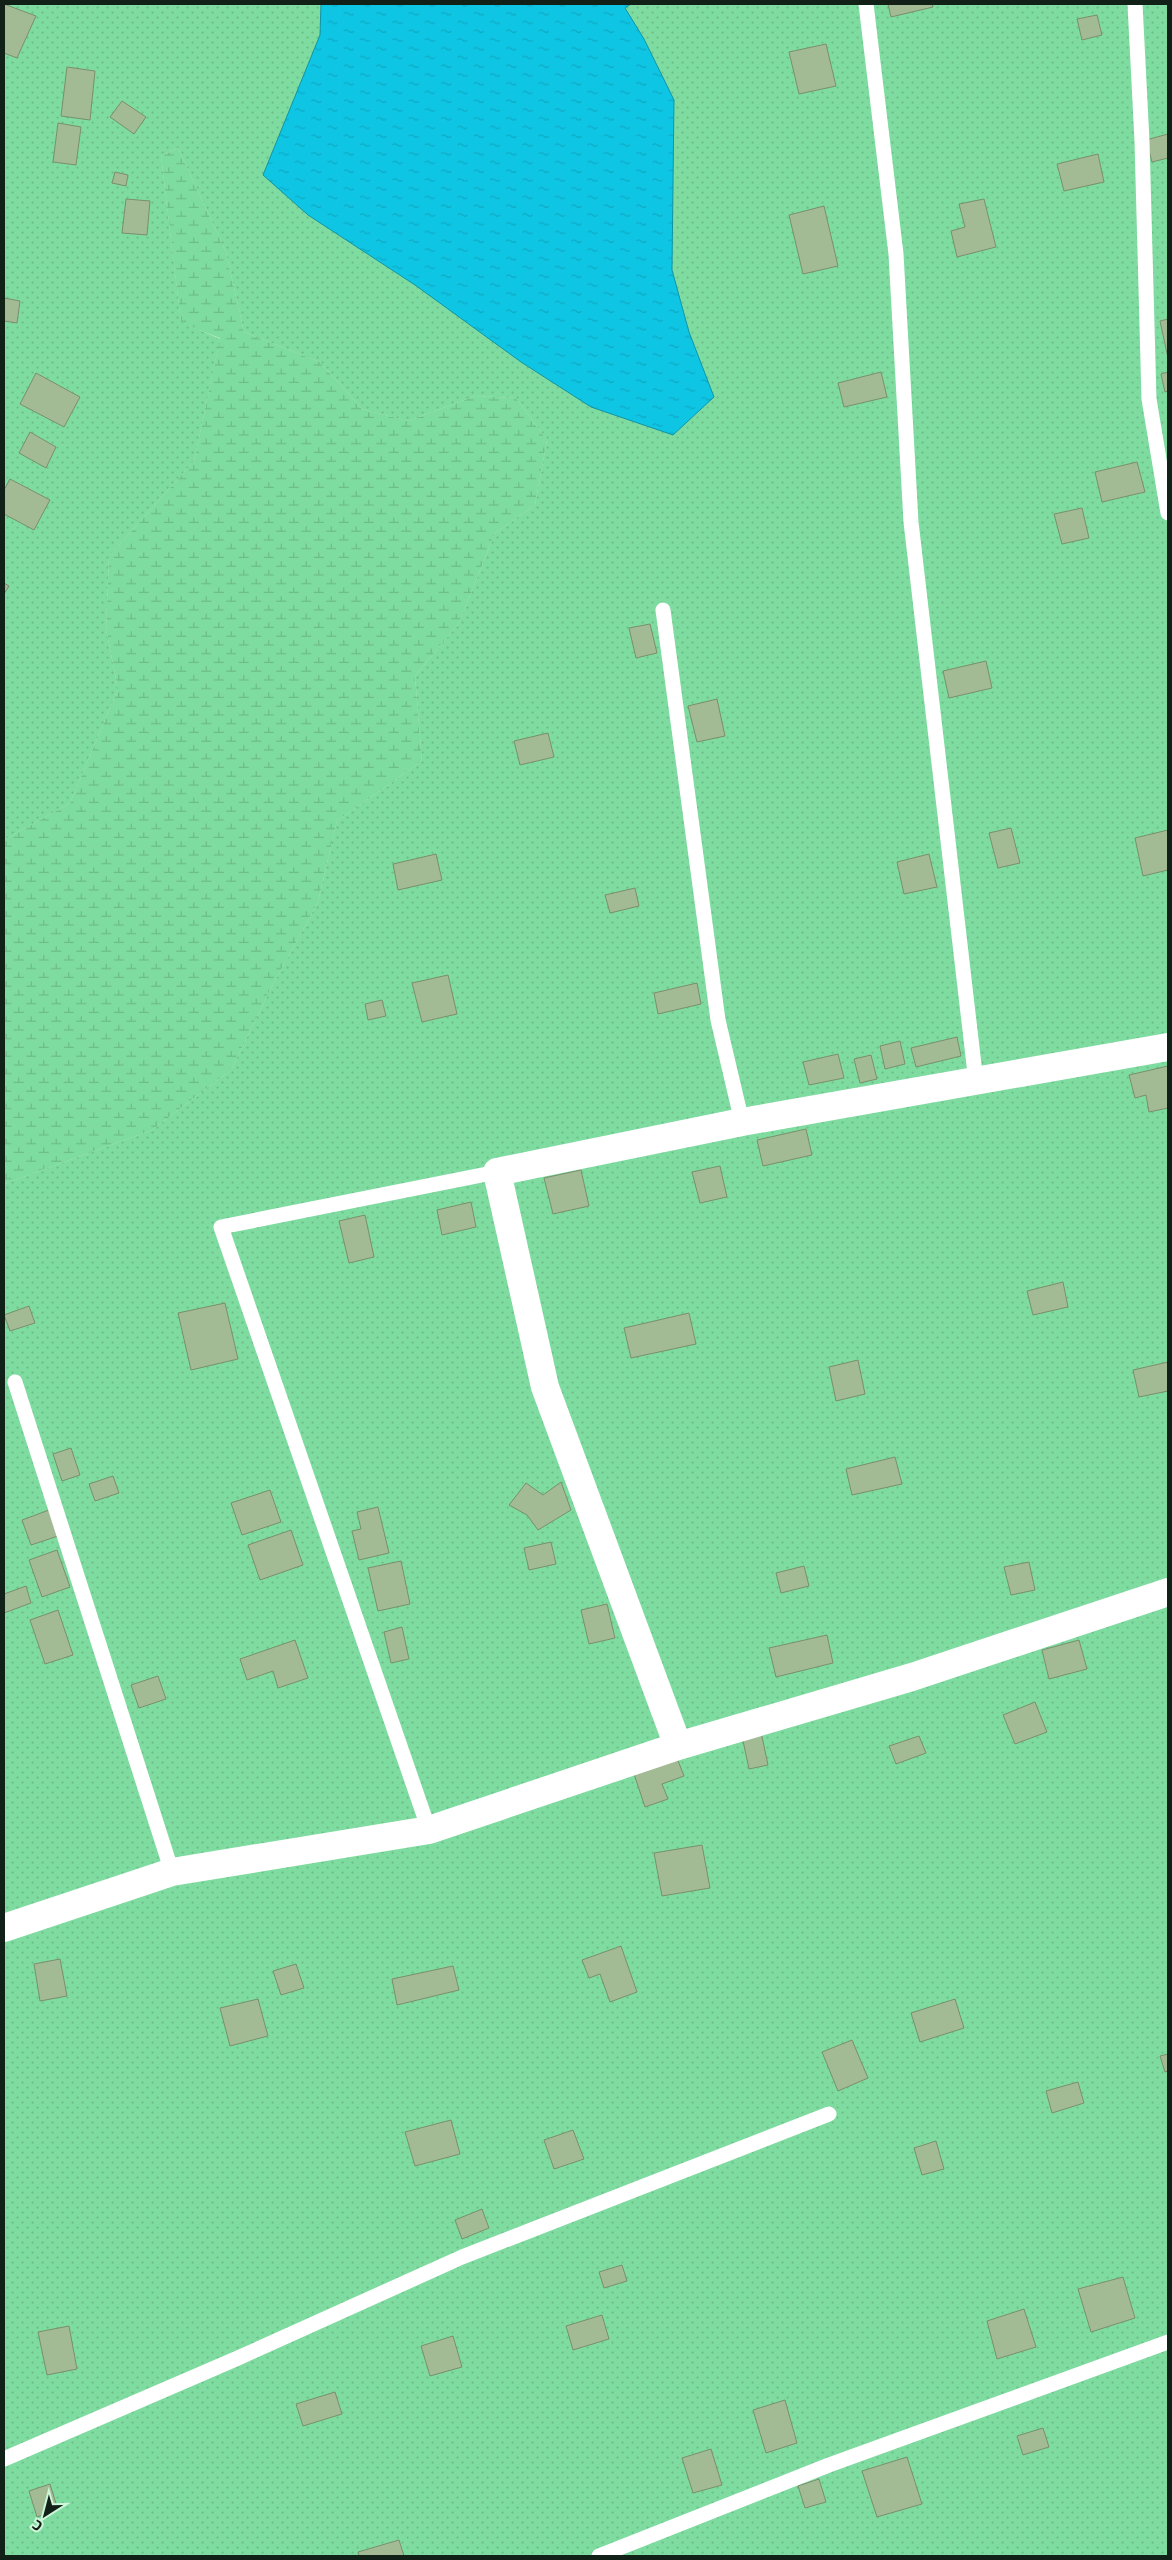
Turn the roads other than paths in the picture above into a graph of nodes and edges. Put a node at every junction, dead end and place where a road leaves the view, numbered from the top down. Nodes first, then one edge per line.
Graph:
1 (866, 4) edge
2 (1135, 4) edge
3 (1168, 513) edge
4 (663, 610) dead end
5 (1168, 1047) edge
6 (976, 1082) junction
7 (742, 1122) junction
8 (497, 1172) junction
9 (15, 1382) dead end
10 (1168, 1592) edge
11 (678, 1746) junction
12 (429, 1830) junction
13 (172, 1872) junction
14 (4, 1928) edge
15 (830, 2114) dead end
16 (1168, 2342) edge
17 (4, 2459) edge
18 (599, 2556) edge

1 - 6 lane
2 - 3 lane
4 - 7 lane
5 - 6 street
6 - 7 street
7 - 8 street
8 - 11 street
8 - 12 lane
9 - 13 lane
10 - 11 street
11 - 12 street
12 - 13 street
13 - 14 street
15 - 17 lane
16 - 18 lane

